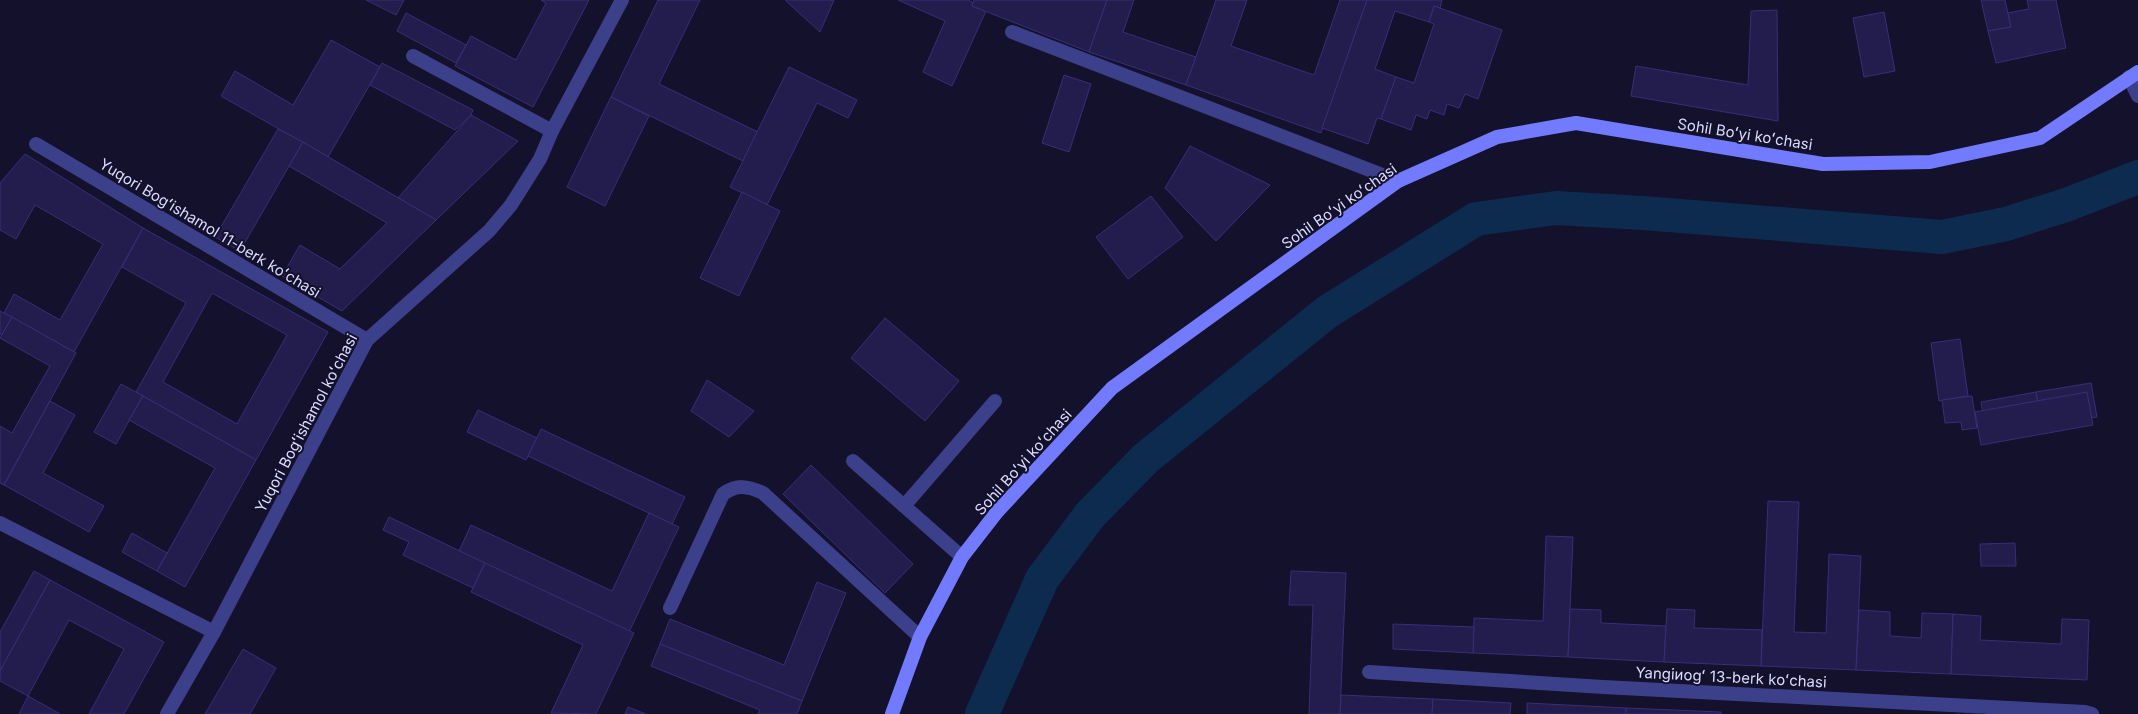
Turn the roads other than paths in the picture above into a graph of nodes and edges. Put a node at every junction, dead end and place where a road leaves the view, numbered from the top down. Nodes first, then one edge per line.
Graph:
1 (622, 0) edge
2 (1012, 32) dead end
3 (413, 56) dead end
4 (2134, 74) edge
5 (2138, 96) edge
6 (552, 131) junction
7 (36, 144) dead end
8 (1398, 181) junction
9 (367, 340) junction
10 (995, 401) dead end
11 (853, 462) dead end
12 (904, 506) junction
13 (0, 523) edge
14 (962, 556) junction
15 (670, 608) dead end
16 (214, 632) junction
17 (920, 637) junction
18 (1369, 672) dead end
19 (167, 714) edge
20 (892, 714) edge
21 (2092, 714) edge

1 - 6 street, Yuqori Bogʻishamol koʻchasi
2 - 8 street
3 - 6 street
4 - 5 street
4 - 8 main road, Sohil Boʻyi koʻchasi
6 - 9 street, Yuqori Bogʻishamol koʻchasi
7 - 9 street, Yuqori Bogʻishamol 11-berk koʻchasi
8 - 14 main road, Sohil Boʻyi koʻchasi
9 - 16 street, Yuqori Bogʻishamol koʻchasi
10 - 12 street
11 - 12 street
12 - 14 street
13 - 16 street
14 - 17 main road, Sohil Boʻyi koʻchasi
15 - 17 street
16 - 19 street, Yuqori Bogʻishamol koʻchasi
17 - 20 main road, Sohil Boʻyi koʻchasi
18 - 21 street, Yangiиogʻ 13-berk koʻchasi

